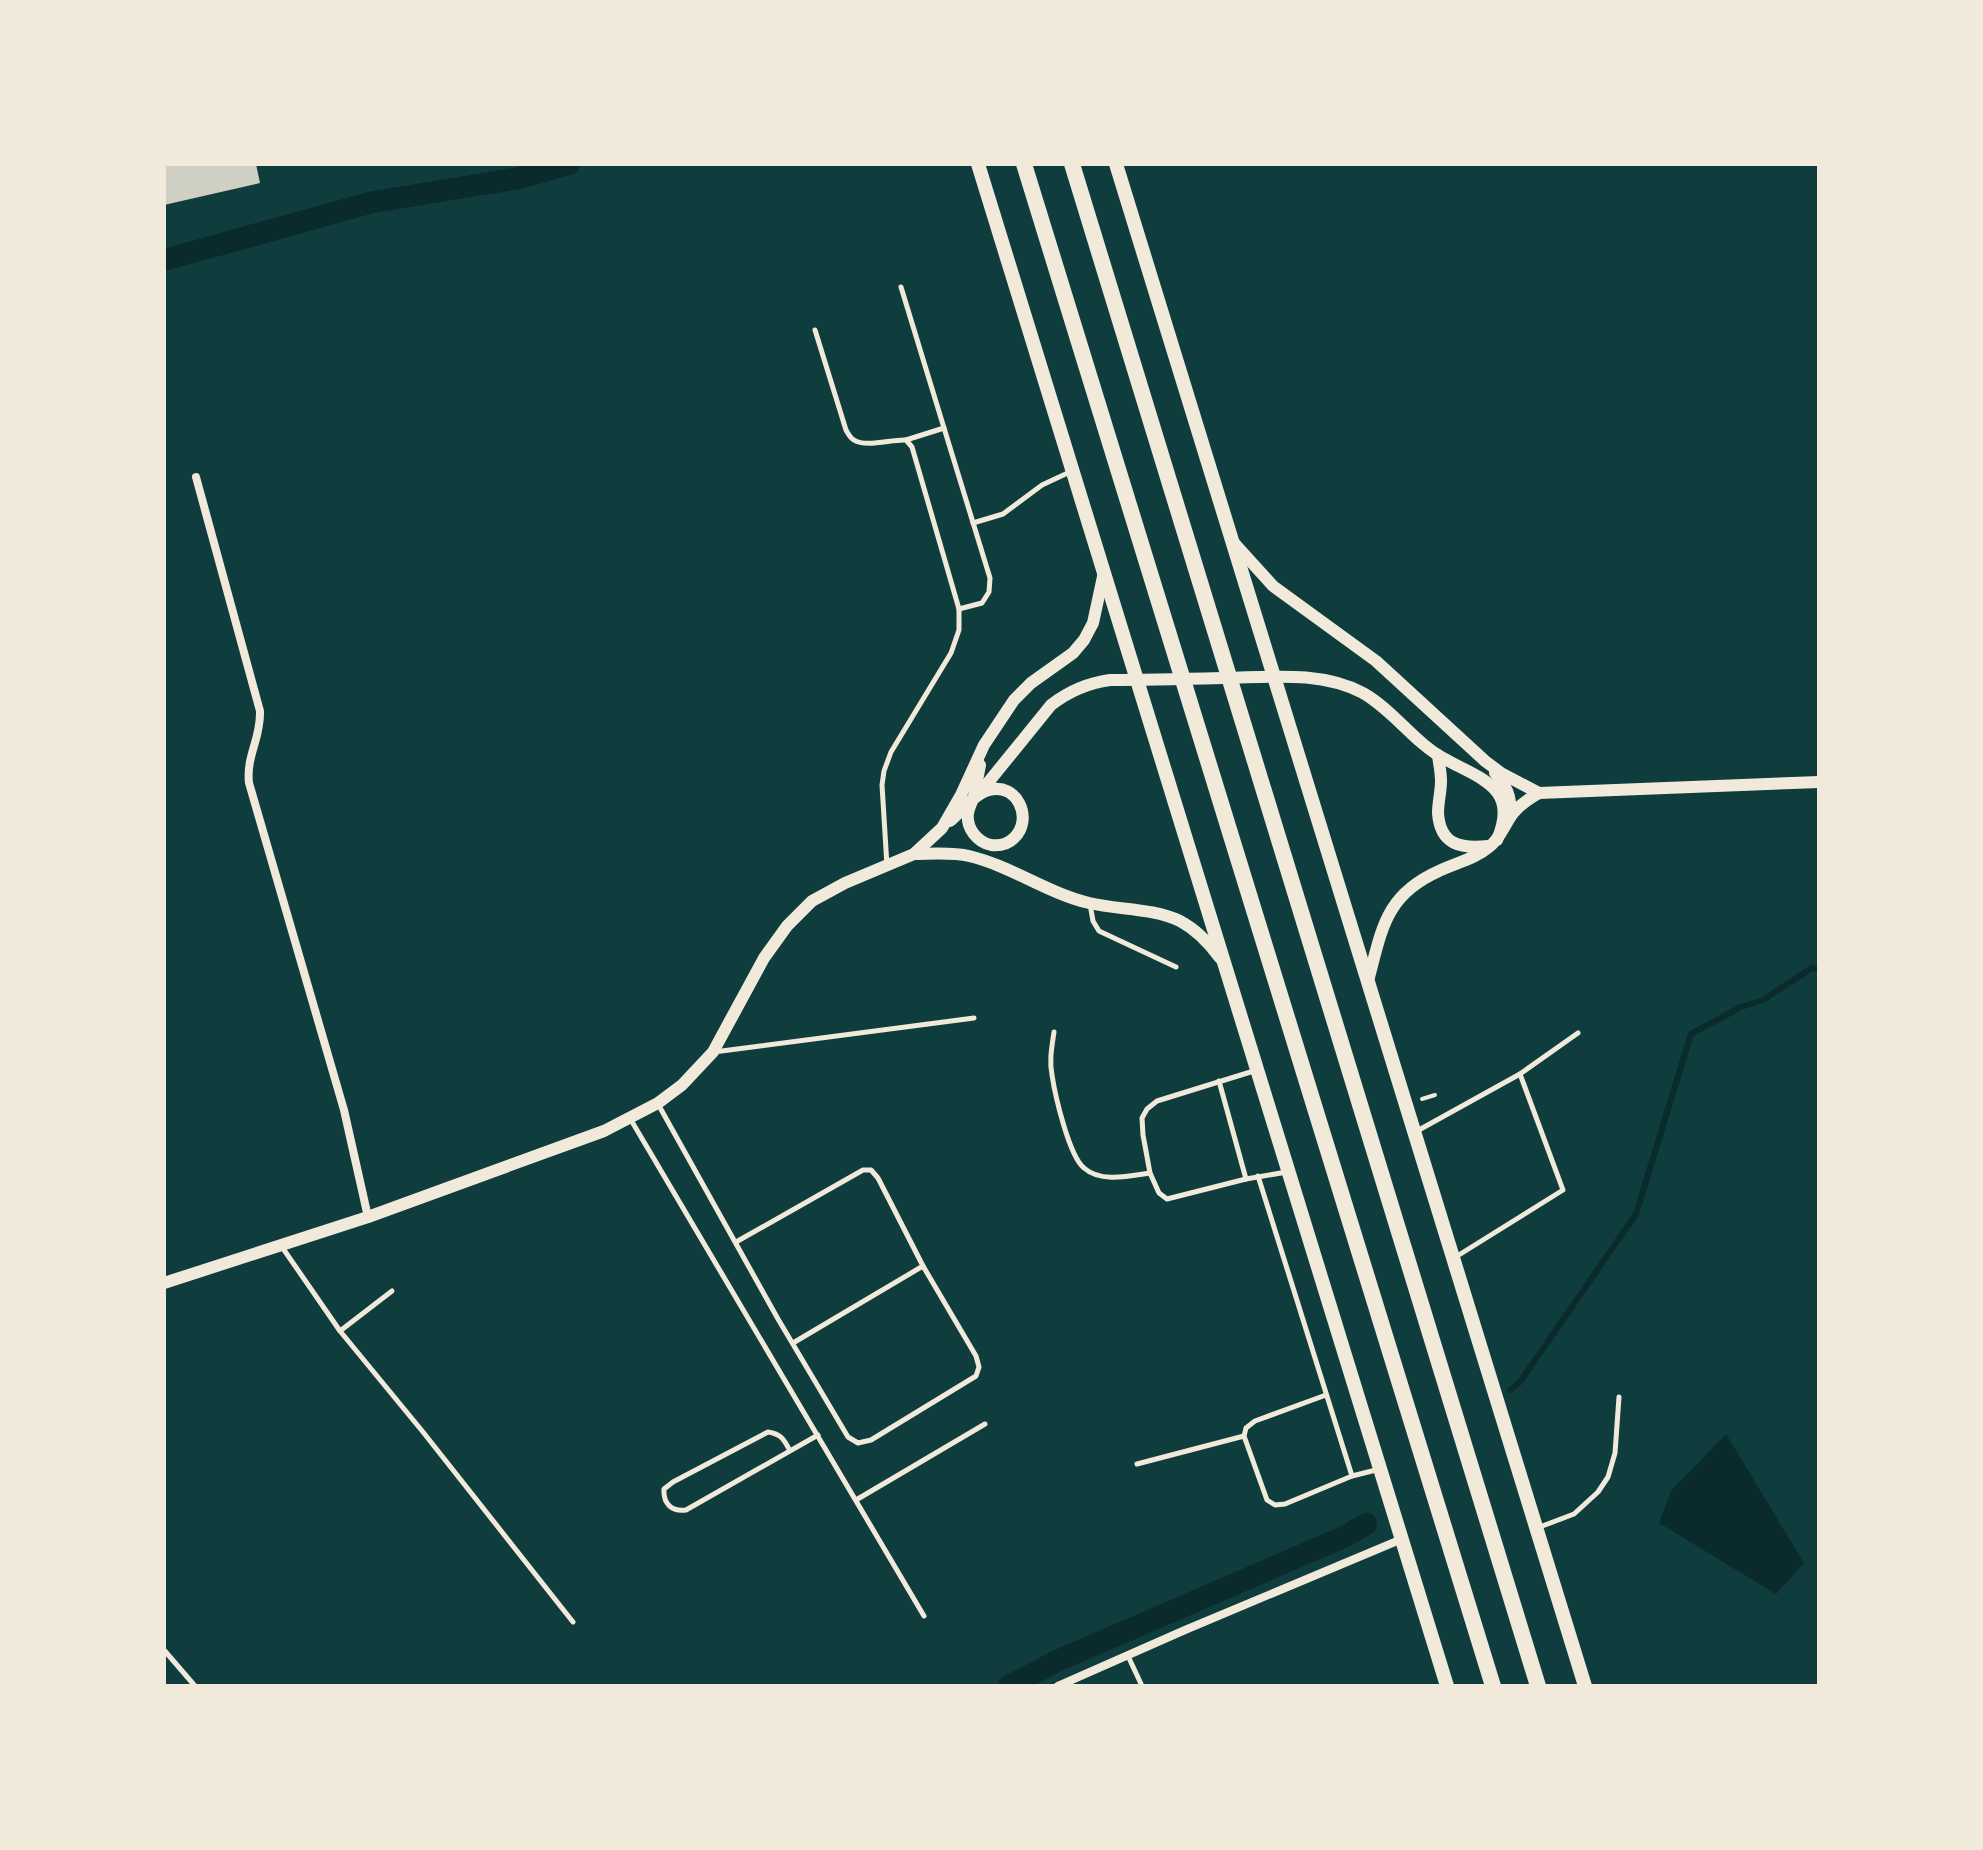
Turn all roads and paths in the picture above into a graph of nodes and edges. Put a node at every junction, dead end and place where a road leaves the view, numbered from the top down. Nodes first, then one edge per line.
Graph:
1 (978, 164) edge
2 (1024, 164) edge
3 (1072, 164) edge
4 (1118, 171) edge
5 (901, 287) dead end
6 (815, 330) dead end
7 (944, 428) junction
8 (906, 440) junction
9 (1073, 470) junction
10 (196, 477) dead end
11 (973, 523) junction
12 (1232, 541) junction
13 (1104, 571) junction
14 (959, 609) junction
15 (984, 745) junction
16 (1438, 755) junction
17 (1485, 761) junction
18 (1819, 782) edge
19 (1539, 793) junction
20 (975, 798) junction
21 (1508, 821) junction
22 (942, 828) junction
23 (1494, 843) junction
24 (989, 845) junction
25 (914, 854) junction
26 (887, 867) junction
27 (1013, 872) junction
28 (1090, 903) junction
29 (1225, 965) junction
30 (1176, 967) dead end
31 (1368, 981) junction
32 (974, 1018) dead end
33 (1054, 1032) dead end
34 (1578, 1033) dead end
35 (713, 1052) junction
36 (1258, 1069) junction
37 (1520, 1074) junction
38 (1219, 1081) junction
39 (658, 1103) junction
40 (630, 1119) junction
41 (1414, 1133) junction
42 (1289, 1171) junction
43 (1150, 1173) junction
44 (1258, 1176) junction
45 (1246, 1179) junction
46 (368, 1217) junction
47 (736, 1242) junction
48 (281, 1246) junction
49 (1453, 1259) junction
50 (923, 1266) junction
51 (164, 1283) edge
52 (392, 1291) dead end
53 (340, 1331) junction
54 (793, 1343) junction
55 (1326, 1395) junction
56 (1619, 1397) dead end
57 (985, 1424) dead end
58 (818, 1435) junction
59 (1244, 1436) junction
60 (790, 1451) junction
61 (1137, 1464) dead end
62 (1380, 1469) junction
63 (1352, 1476) junction
64 (856, 1500) junction
65 (1536, 1528) junction
66 (1402, 1539) junction
67 (924, 1616) dead end
68 (573, 1622) dead end
69 (164, 1650) edge
70 (1128, 1656) junction
71 (195, 1686) edge
72 (1058, 1686) edge
73 (1142, 1686) edge
74 (1447, 1686) edge
75 (1493, 1686) edge
76 (1541, 1686) edge
77 (1585, 1686) edge

1 - 9 main road
2 - 75 highway
3 - 76 highway
4 - 12 main road
5 - 7 lane
6 - 8 lane
7 - 8 lane
7 - 11 lane
8 - 14 lane
9 - 11 lane
9 - 13 main road
10 - 46 street
11 - 14 lane
12 - 17 street
12 - 31 main road
13 - 15 street
13 - 29 main road
14 - 26 lane
15 - 20 street
15 - 22 street
16 - 20 street
16 - 23 street
16 - 23 street
17 - 19 street
17 - 21 street
18 - 19 street
19 - 21 street
20 - 22 street
20 - 24 street
20 - 24 street
21 - 23 street
22 - 25 street
23 - 31 street
24 - 27 street
25 - 26 street
25 - 27 street
26 - 35 street
27 - 28 street
28 - 29 street
28 - 30 lane
29 - 36 main road
31 - 41 main road
32 - 35 lane
33 - 43 lane
34 - 37 lane
35 - 39 street
36 - 38 lane
36 - 42 main road
37 - 41 lane
37 - 49 lane
38 - 43 lane
38 - 45 lane
39 - 40 street
39 - 47 lane
40 - 46 street
40 - 58 lane
41 - 49 main road
42 - 44 lane
42 - 62 main road
43 - 45 lane
44 - 45 lane
44 - 55 lane
46 - 48 street
47 - 50 lane
47 - 54 lane
48 - 51 street
48 - 53 lane
49 - 65 main road
50 - 54 lane
50 - 54 lane
52 - 53 lane
53 - 68 lane
55 - 59 lane
55 - 63 lane
56 - 65 lane
57 - 64 lane
58 - 60 lane
58 - 64 lane
59 - 61 lane
59 - 63 lane
60 - 60 lane
62 - 63 lane
62 - 66 main road
64 - 67 lane
65 - 77 main road
66 - 70 street
66 - 74 main road
69 - 71 lane
70 - 72 street
70 - 73 lane

